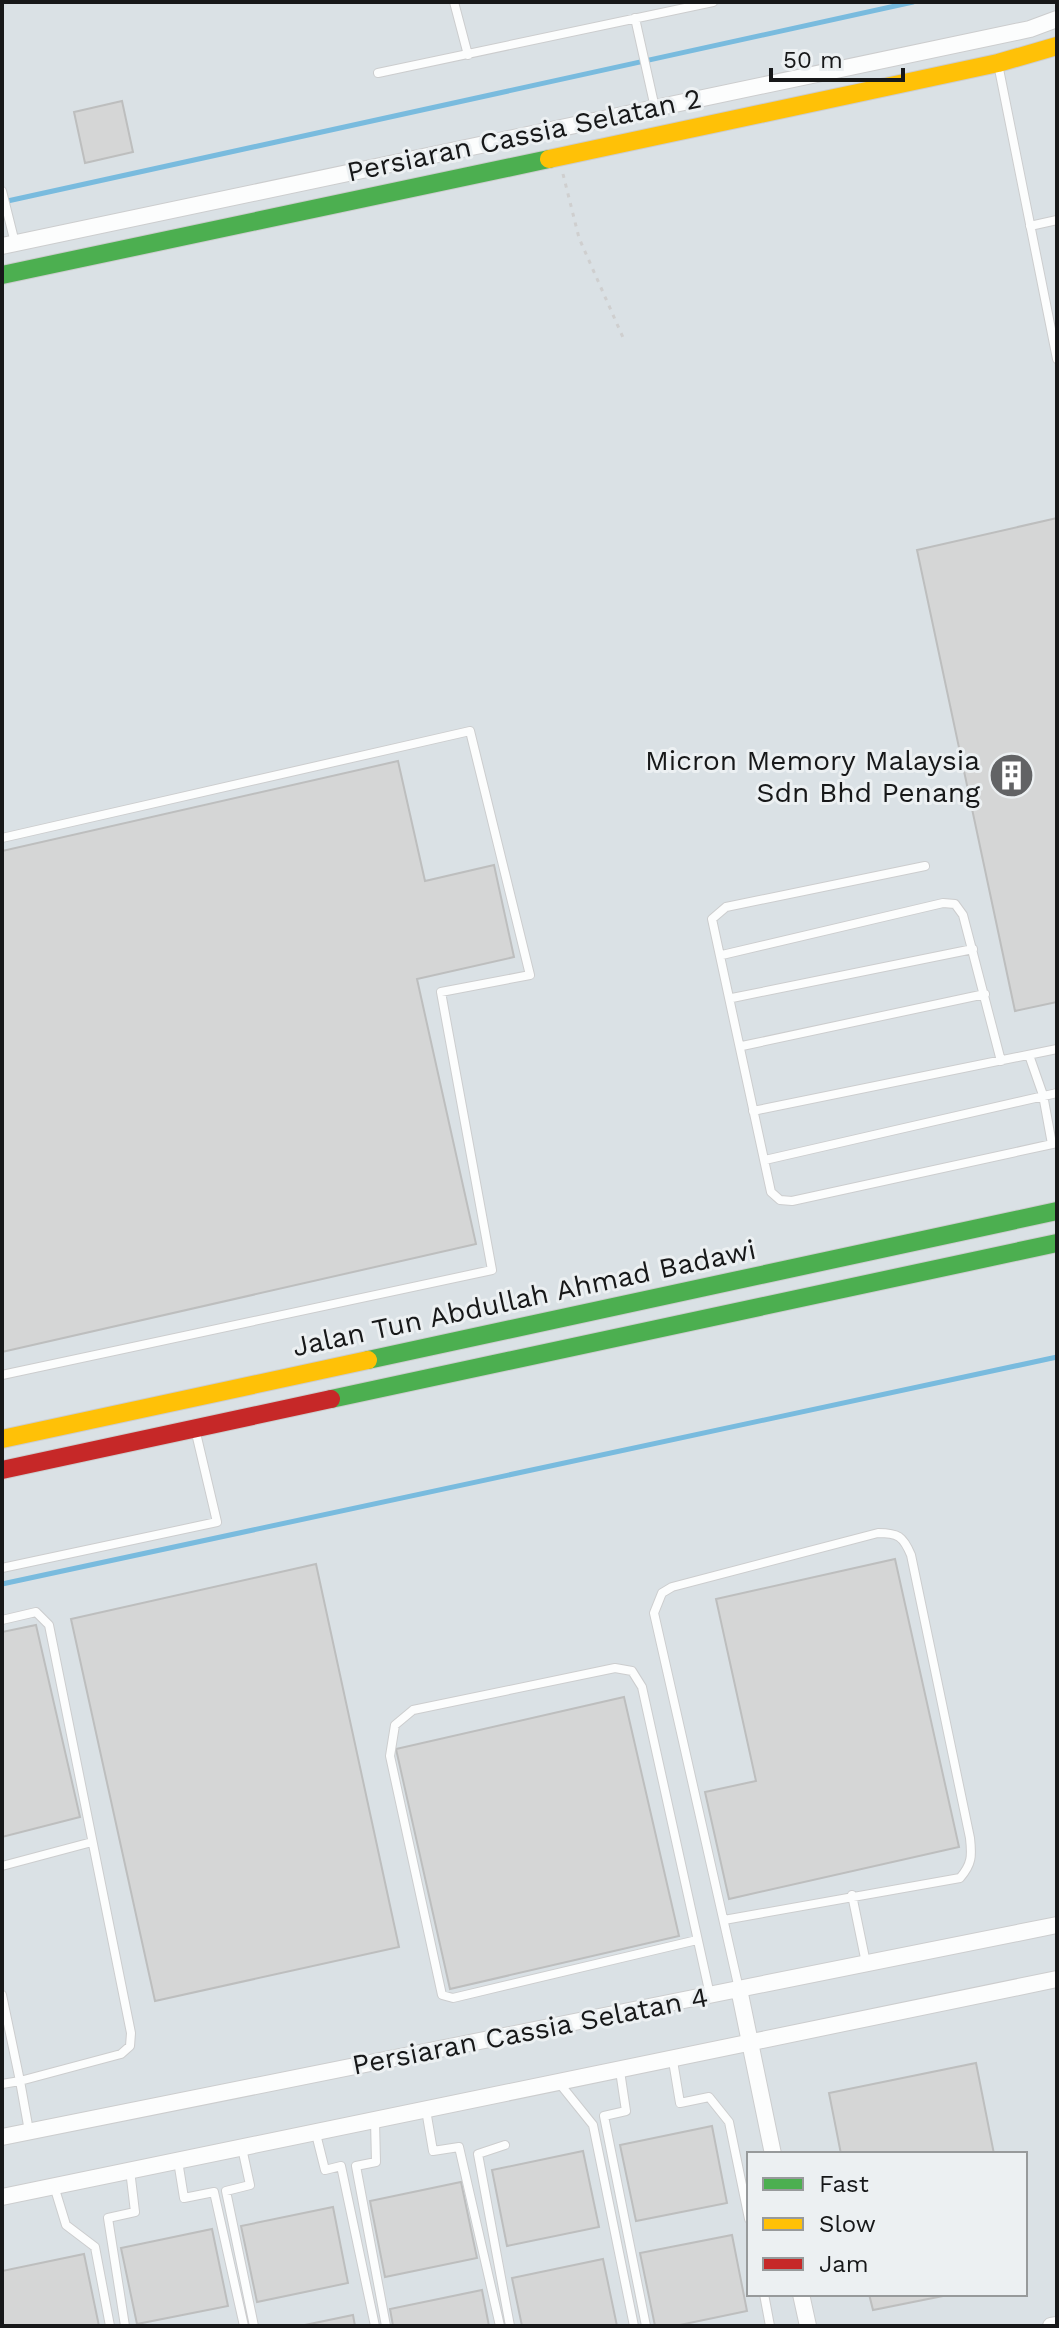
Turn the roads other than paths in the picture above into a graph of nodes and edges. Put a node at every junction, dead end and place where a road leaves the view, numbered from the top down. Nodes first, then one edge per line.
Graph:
1 (454, 2) edge
2 (713, 2) edge
3 (635, 18) junction
4 (1057, 19) edge
5 (1057, 46) edge
6 (468, 55) junction
7 (998, 63) junction
8 (378, 73) dead end
9 (655, 108) junction
10 (2, 191) edge
11 (1057, 220) edge
12 (1030, 226) junction
13 (9, 245) edge
14 (2, 275) edge
15 (1057, 359) edge
16 (2, 838) edge
17 (925, 866) dead end
18 (973, 949) junction
19 (722, 955) junction
20 (985, 994) junction
21 (732, 998) junction
22 (742, 1046) junction
23 (1057, 1049) edge
24 (1029, 1055) junction
25 (1001, 1061) junction
26 (1057, 1093) edge
27 (1043, 1095) junction
28 (753, 1111) junction
29 (1054, 1143) edge
30 (765, 1160) junction
31 (1057, 1211) edge
32 (1057, 1243) edge
33 (2, 1375) edge
34 (195, 1429) junction
35 (2, 1439) edge
36 (2, 1470) edge
37 (2, 1568) edge
38 (2, 1620) edge
39 (92, 1842) junction
40 (2, 1866) edge
41 (852, 1895) junction
42 (724, 1920) junction
43 (1057, 1925) edge
44 (697, 1940) junction
45 (866, 1963) junction
46 (1057, 1979) edge
47 (739, 1989) junction
48 (2, 1995) edge
49 (710, 1995) junction
50 (750, 2045) junction
51 (673, 2061) junction
52 (620, 2071) junction
53 (20, 2081) junction
54 (2, 2084) edge
55 (560, 2084) junction
56 (426, 2110) junction
57 (375, 2121) junction
58 (29, 2131) junction
59 (316, 2134) junction
60 (2, 2137) edge
61 (505, 2145) dead end
62 (242, 2148) junction
63 (773, 2152) edge
64 (178, 2161) junction
65 (130, 2170) junction
66 (54, 2186) junction
67 (2, 2197) edge
68 (747, 2209) edge
69 (764, 2296) edge
70 (801, 2296) edge
71 (1057, 2325) edge
72 (110, 2326) edge
73 (125, 2326) edge
74 (244, 2326) edge
75 (254, 2326) edge
76 (375, 2326) edge
77 (386, 2326) edge
78 (500, 2326) edge
79 (510, 2326) edge
80 (634, 2326) edge
81 (646, 2326) edge
82 (770, 2326) edge
83 (808, 2326) edge
84 (1051, 2326) edge

1 - 6 lane
2 - 3 lane
3 - 6 lane
3 - 9 lane
4 - 9 street, Persiaran Cassia Selatan 2
5 - 7 main road, Persiaran Cassia Selatan 2
6 - 8 lane
7 - 12 lane
7 - 14 main road, Persiaran Cassia Selatan 2
9 - 13 street, Persiaran Cassia Selatan 2
10 - 13 lane
11 - 12 lane
12 - 15 lane
16 - 33 lane
17 - 19 lane
18 - 19 lane
18 - 20 lane
18 - 21 lane
19 - 21 lane
20 - 22 lane
20 - 25 lane
21 - 22 lane
22 - 28 lane
23 - 24 lane
24 - 25 lane
24 - 27 lane
25 - 28 lane
26 - 27 lane
27 - 29 lane
27 - 30 lane
28 - 30 lane
29 - 30 lane
31 - 35 main road, Jalan Tun Abdullah Ahmad Badawi
32 - 34 main road, Jalan Tun Abdullah Ahmad Badawi
34 - 36 main road, Jalan Tun Abdullah Ahmad Badawi
34 - 37 lane
38 - 39 lane
39 - 40 lane
39 - 53 lane
41 - 42 lane
41 - 42 lane
41 - 45 lane
42 - 47 lane
43 - 45 street, Persiaran Cassia Selatan 4
44 - 44 lane
44 - 49 lane
45 - 47 street, Persiaran Cassia Selatan 4
46 - 50 street
47 - 49 street, Persiaran Cassia Selatan 4
47 - 50 street
48 - 53 lane
49 - 58 street, Persiaran Cassia Selatan 4
50 - 51 street
50 - 63 street
51 - 52 street
51 - 68 lane
52 - 55 street
52 - 81 lane
53 - 54 lane
53 - 58 lane
55 - 56 street
55 - 80 lane
56 - 57 street
56 - 78 lane
57 - 59 street
57 - 77 lane
58 - 60 street, Persiaran Cassia Selatan 4
59 - 62 street
59 - 76 lane
61 - 79 lane
62 - 64 street
62 - 75 lane
64 - 65 street
64 - 74 lane
65 - 66 street
65 - 73 lane
66 - 67 street
66 - 72 lane
69 - 82 lane
70 - 83 street
71 - 84 street

